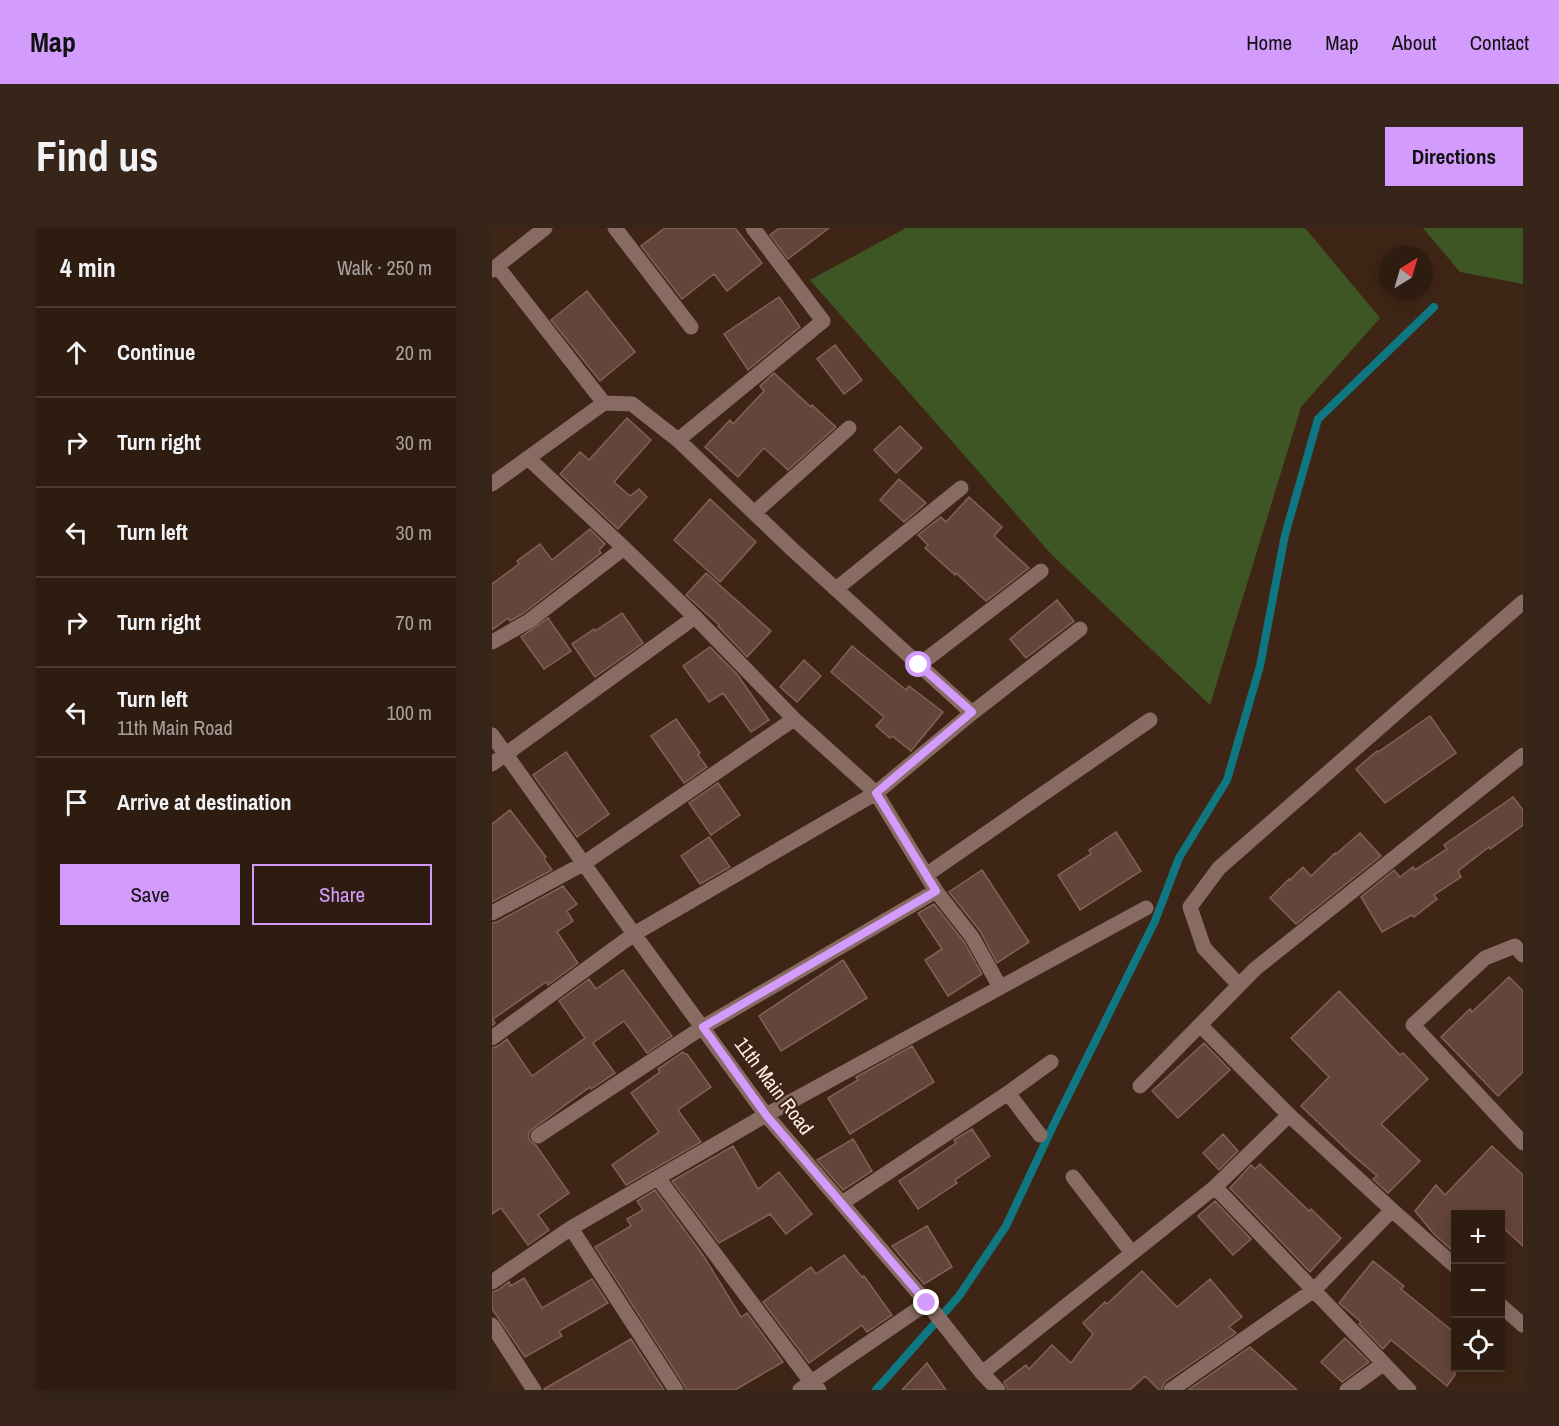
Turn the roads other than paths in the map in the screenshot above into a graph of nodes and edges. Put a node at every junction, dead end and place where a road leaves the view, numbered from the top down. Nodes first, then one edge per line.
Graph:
1 (545, 228) edge
2 (615, 228) edge
3 (753, 228) edge
4 (494, 268) edge
5 (691, 327) dead end
6 (604, 403) junction
7 (849, 428) dead end
8 (678, 440) junction
9 (528, 459) junction
10 (492, 484) edge
11 (961, 488) dead end
12 (754, 513) junction
13 (624, 548) junction
14 (1041, 571) dead end
15 (836, 589) junction
16 (1523, 602) edge
17 (695, 617) junction
18 (1080, 628) dead end
19 (492, 642) edge
20 (919, 665) junction
21 (972, 712) junction
22 (794, 718) junction
23 (1150, 720) dead end
24 (492, 735) edge
25 (505, 755) junction
26 (1523, 755) edge
27 (492, 764) edge
28 (876, 793) junction
29 (583, 864) junction
30 (926, 874) junction
31 (936, 891) junction
32 (1146, 908) dead end
33 (492, 913) edge
34 (634, 934) junction
35 (1520, 946) edge
36 (1239, 985) junction
37 (1000, 987) junction
38 (1200, 1025) junction
39 (703, 1027) junction
40 (492, 1038) edge
41 (1051, 1062) dead end
42 (1140, 1086) dead end
43 (1008, 1094) junction
44 (766, 1115) junction
45 (1289, 1115) junction
46 (1040, 1135) dead end
47 (538, 1136) dead end
48 (1523, 1143) edge
49 (1073, 1177) dead end
50 (658, 1178) junction
51 (1215, 1187) junction
52 (842, 1203) junction
53 (1392, 1209) junction
54 (571, 1228) junction
55 (1132, 1253) junction
56 (1453, 1264) edge
57 (492, 1282) edge
58 (1314, 1290) junction
59 (927, 1303) junction
60 (1505, 1309) edge
61 (492, 1325) edge
62 (1523, 1325) edge
63 (1383, 1364) junction
64 (982, 1373) junction
65 (810, 1387) edge
66 (534, 1390) edge
67 (676, 1390) edge
68 (998, 1390) edge
69 (1171, 1390) edge
70 (1347, 1390) edge
71 (1409, 1390) edge

1 - 4 street
2 - 5 street
3 - 8 street
4 - 6 street
6 - 8 street
6 - 9 street
7 - 12 street
8 - 12 street
9 - 10 street
9 - 13 street
11 - 15 street
12 - 15 street
13 - 17 street
13 - 19 street
14 - 20 street
15 - 20 street
16 - 36 street
17 - 22 street
17 - 25 street
18 - 21 street
20 - 21 street
21 - 28 street
22 - 28 street
22 - 29 street
23 - 30 street
24 - 25 street, 11th Main Road
25 - 27 street
25 - 29 street, 11th Main Road
26 - 36 street
28 - 30 street
28 - 34 street
29 - 33 street
29 - 34 street, 11th Main Road
30 - 31 street
31 - 37 street
31 - 39 street
32 - 37 street
34 - 39 street, 11th Main Road
34 - 40 street
35 - 48 street
36 - 38 street
37 - 44 street
38 - 42 street
38 - 45 street
39 - 44 street, 11th Main Road
39 - 47 street
41 - 43 street
43 - 46 street
43 - 52 street
44 - 50 street
44 - 52 street, 11th Main Road
45 - 51 street
45 - 53 street
49 - 55 street
50 - 54 street
50 - 65 street
51 - 55 street
51 - 58 street
52 - 59 street, 11th Main Road
53 - 56 street
53 - 58 street
54 - 57 street
54 - 67 street
55 - 64 street
58 - 63 street
58 - 69 street
59 - 64 street, 11th Main Road
59 - 65 street
60 - 62 street
61 - 66 street
63 - 70 street
63 - 71 street
64 - 68 street, 11th Main Road

